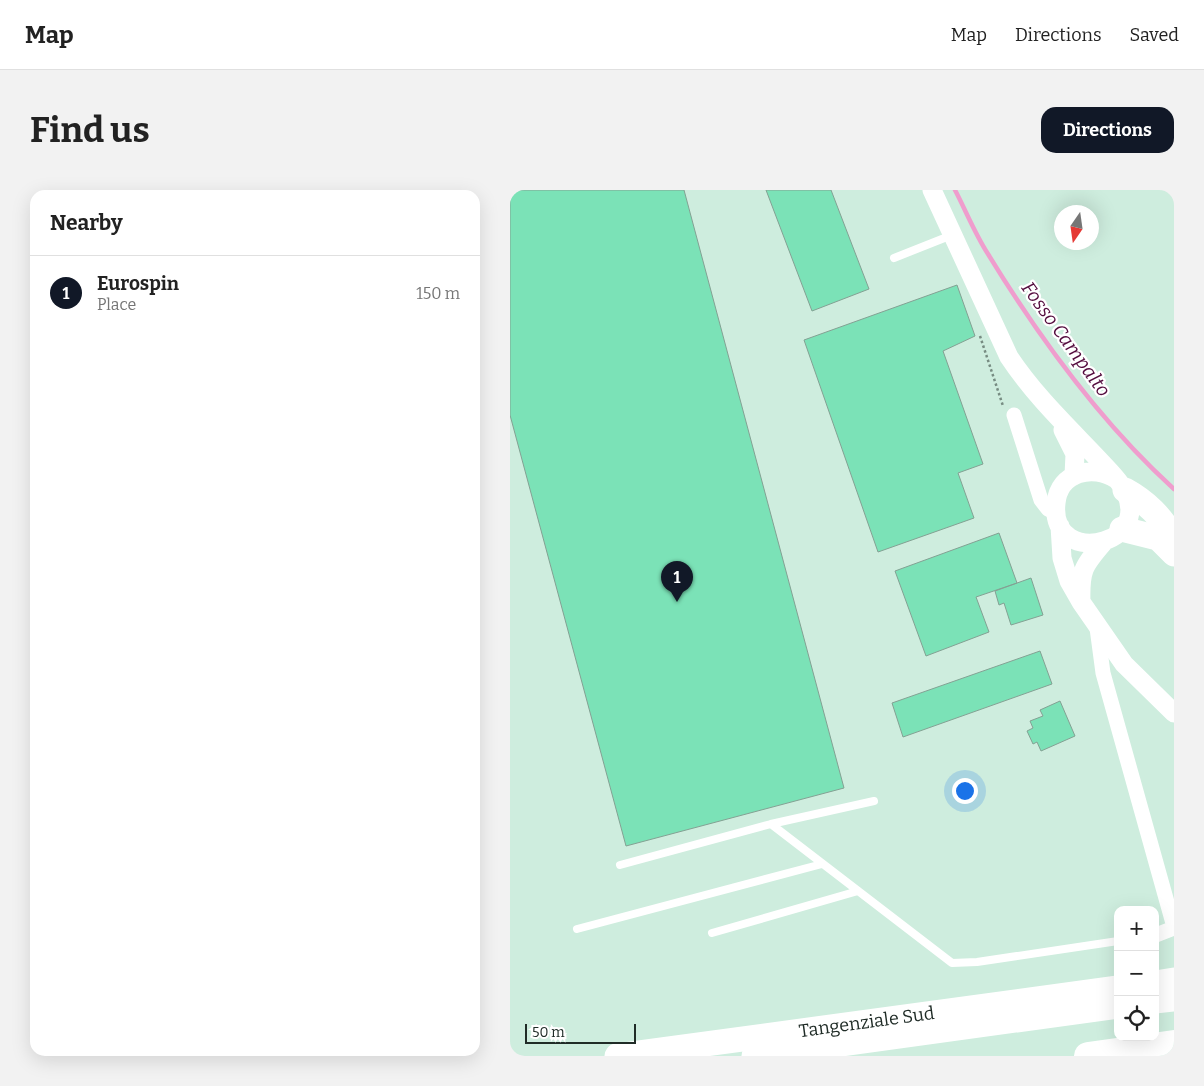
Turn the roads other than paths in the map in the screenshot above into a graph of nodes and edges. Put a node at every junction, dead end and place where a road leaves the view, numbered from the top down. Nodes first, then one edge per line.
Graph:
1 (932, 190) edge
2 (952, 235) junction
3 (894, 258) dead end
4 (1014, 415) dead end
5 (1057, 418) junction
6 (1074, 476) junction
7 (1120, 485) junction
8 (1058, 519) junction
9 (1113, 536) junction
10 (1174, 538) edge
11 (1174, 554) edge
12 (1081, 602) junction
13 (1097, 628) junction
14 (1174, 712) edge
15 (874, 801) dead end
16 (771, 824) junction
17 (822, 864) junction
18 (620, 865) dead end
19 (858, 891) junction
20 (1174, 927) edge
21 (577, 929) dead end
22 (712, 933) dead end
23 (1159, 934) edge
24 (1114, 942) edge
25 (1174, 980) edge
26 (1159, 982) edge
27 (1114, 989) edge
28 (1174, 999) edge
29 (1159, 1001) edge
30 (1114, 1007) edge
31 (1174, 1044) edge
32 (617, 1056) edge
33 (754, 1056) edge
34 (1088, 1056) edge

1 - 2 street
2 - 3 lane
2 - 5 street
4 - 8 street
5 - 6 street
5 - 7 street
6 - 7 street
6 - 8 street
7 - 9 street
7 - 10 highway
8 - 9 street
8 - 12 street
9 - 11 highway
9 - 12 street
12 - 13 street
13 - 14 street
13 - 20 street
15 - 16 lane
16 - 17 lane
16 - 18 lane
17 - 19 lane
17 - 21 lane
19 - 22 lane
19 - 24 lane
20 - 23 street
25 - 26 highway
27 - 32 highway, Tangenziale Sud
28 - 29 highway
30 - 33 highway, Tangenziale Sud
31 - 34 highway

